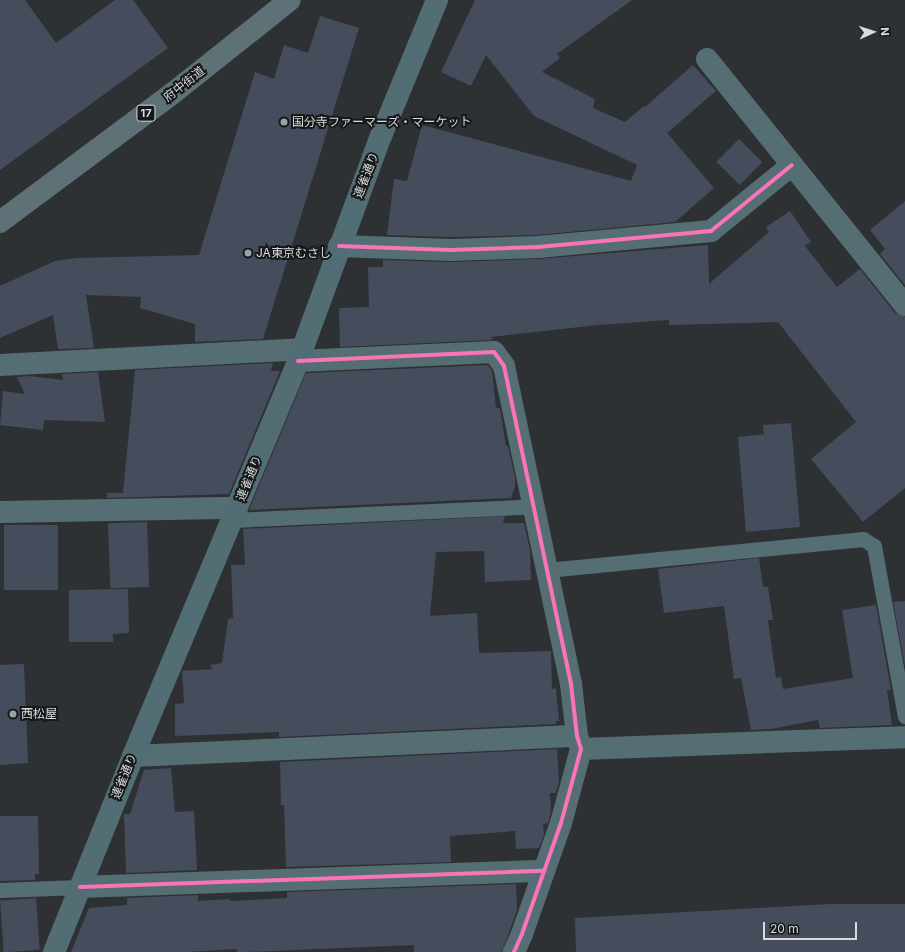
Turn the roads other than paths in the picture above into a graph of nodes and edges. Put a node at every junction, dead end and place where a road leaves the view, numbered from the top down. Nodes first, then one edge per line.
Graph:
1 (290, 0) edge
2 (437, 0) edge
3 (707, 59) dead end
4 (792, 165) junction
5 (0, 222) edge
6 (339, 246) junction
7 (905, 305) edge
8 (300, 355) junction
9 (0, 365) edge
10 (535, 506) junction
11 (0, 512) edge
12 (234, 514) junction
13 (547, 570) junction
14 (905, 716) edge
15 (905, 737) edge
16 (579, 743) junction
17 (132, 756) junction
18 (544, 871) junction
19 (80, 887) junction
20 (0, 890) edge
21 (54, 952) edge
22 (514, 952) edge

1 - 5 main road, 府中街道 / 17
2 - 6 main road, 連雀通り
3 - 4 street
4 - 6 street
4 - 7 street
6 - 8 main road, 連雀通り
8 - 9 street
8 - 10 street
8 - 12 main road, 連雀通り
10 - 12 lane
10 - 13 street
11 - 12 street
12 - 17 main road, 連雀通り
13 - 14 lane
13 - 16 street
15 - 16 street
16 - 17 street
16 - 18 street
17 - 19 main road, 連雀通り
18 - 19 street
18 - 22 street
19 - 20 lane
19 - 21 main road, 連雀通り

